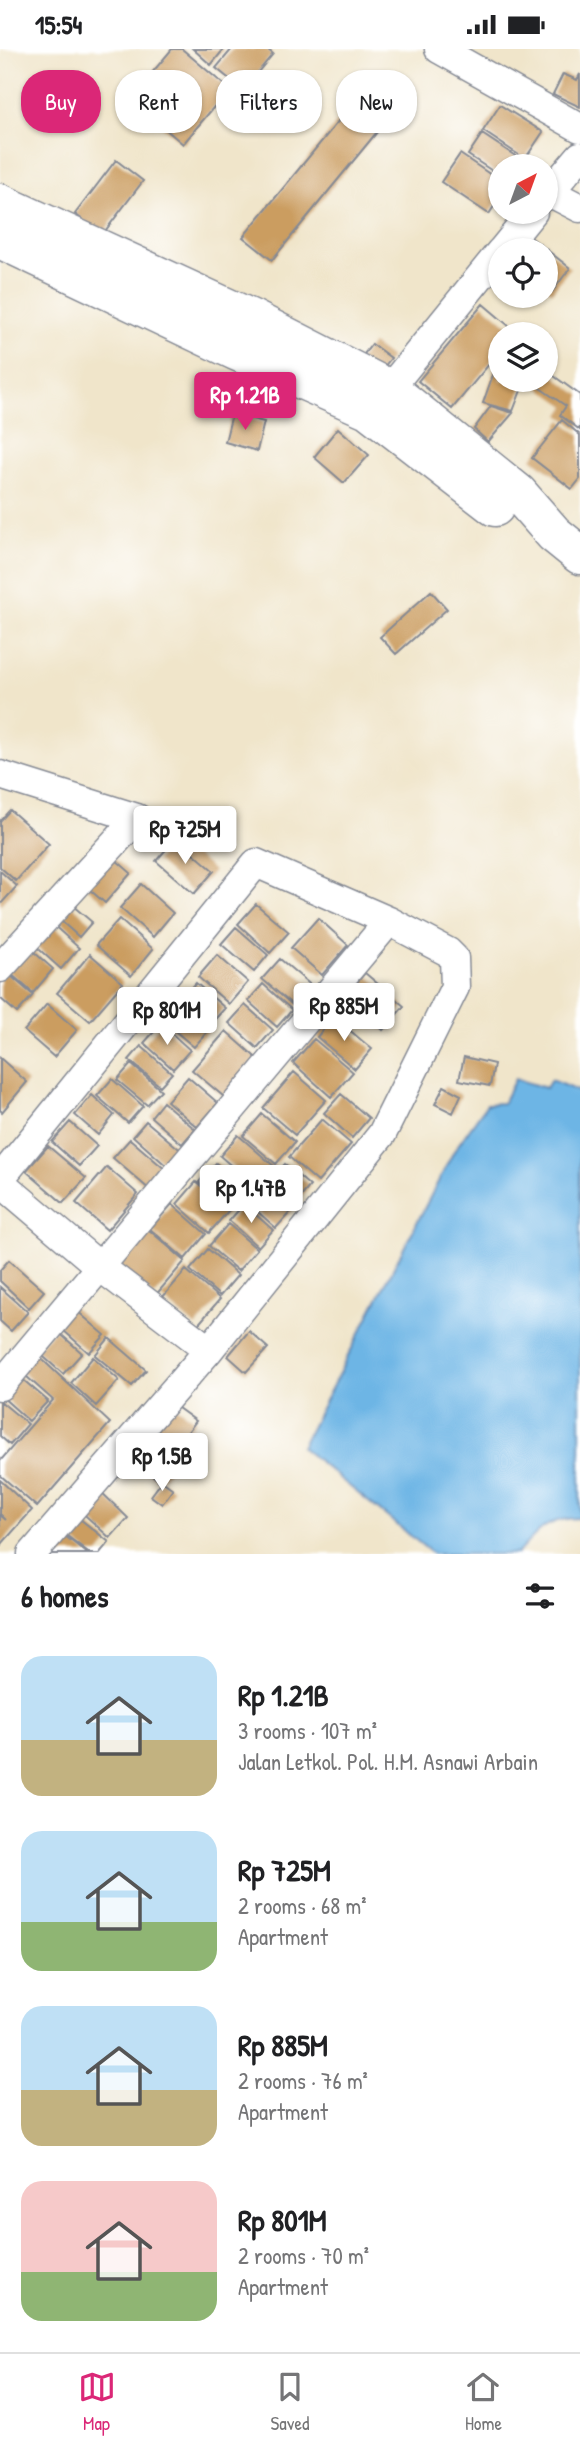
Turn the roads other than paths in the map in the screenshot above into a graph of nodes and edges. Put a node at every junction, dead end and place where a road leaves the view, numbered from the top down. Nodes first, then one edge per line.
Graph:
1 (439, 49) edge
2 (580, 128) edge
3 (580, 156) edge
4 (558, 182) edge
5 (0, 203) edge
6 (558, 203) edge
7 (580, 208) edge
8 (523, 224) edge
9 (512, 238) edge
10 (0, 239) edge
11 (488, 267) edge
12 (389, 389) junction
13 (567, 545) edge
14 (0, 775) edge
15 (389, 921) junction
16 (0, 968) edge
17 (0, 1181) edge
18 (99, 1266) junction
19 (209, 1350) junction
20 (0, 1386) edge
21 (32, 1554) edge

1 - 2 street
3 - 4 street
5 - 12 street
6 - 7 street
8 - 9 street
10 - 13 street
11 - 12 street
12 - 13 street
14 - 16 street
15 - 17 street
15 - 18 street
15 - 19 street
17 - 18 street
18 - 19 street
18 - 20 street
19 - 21 street

